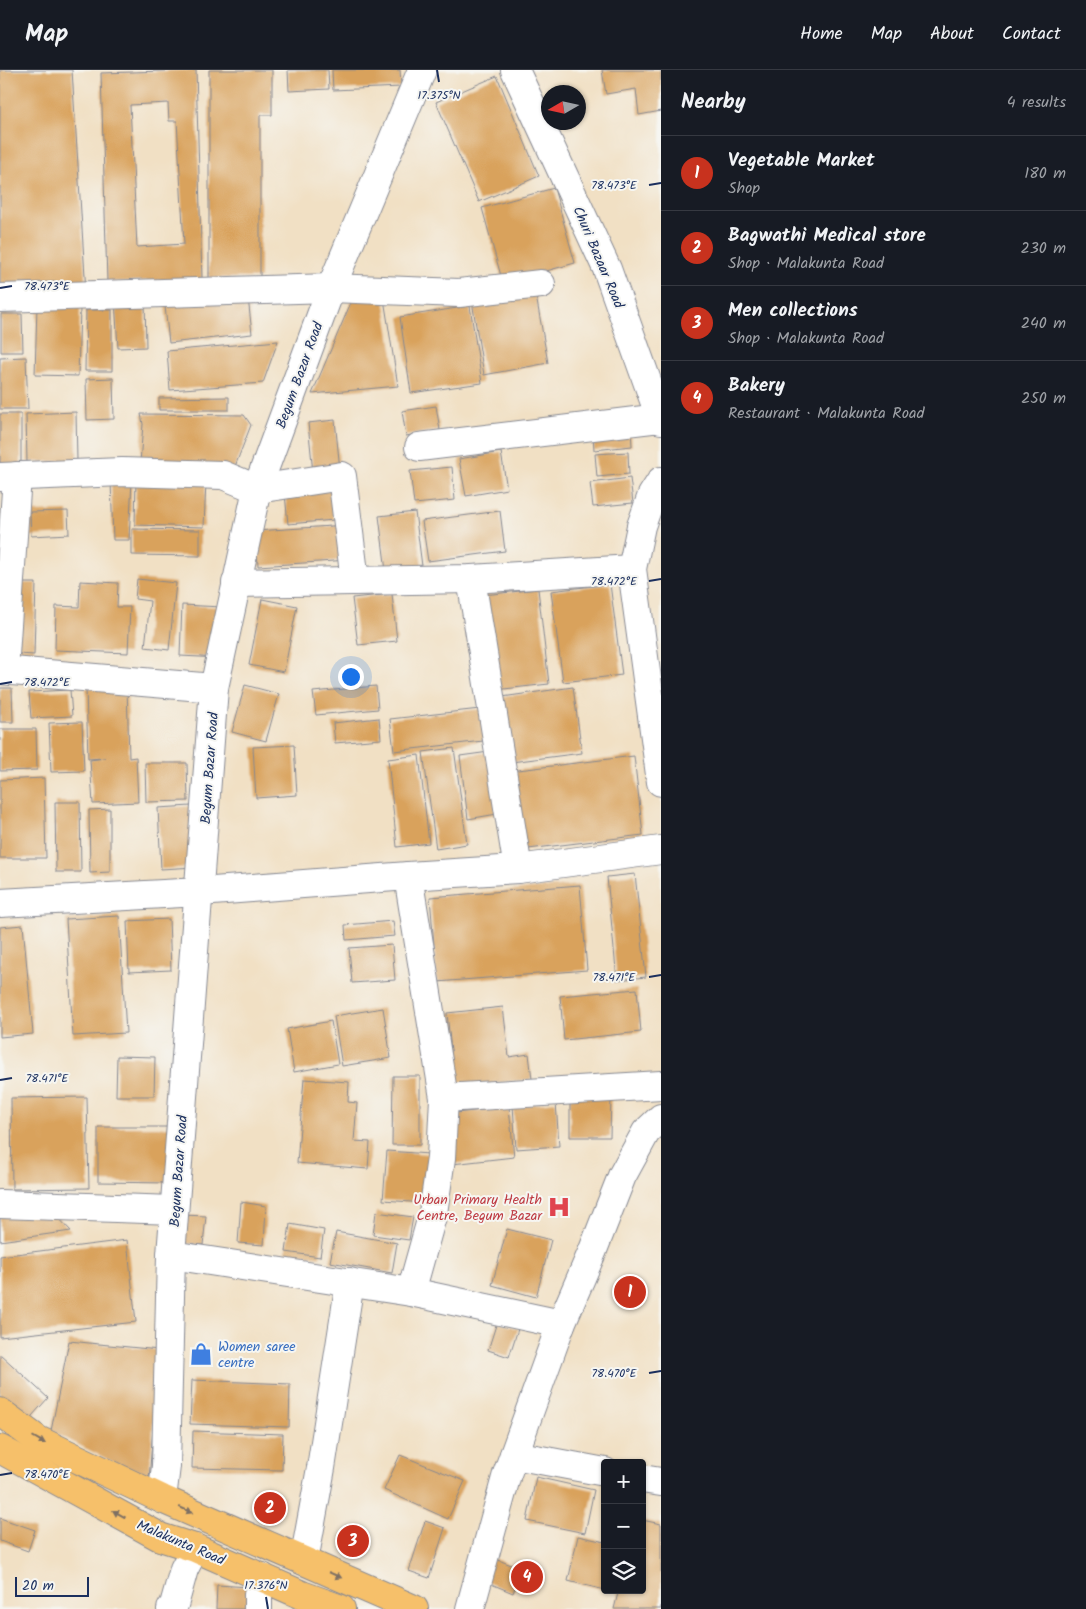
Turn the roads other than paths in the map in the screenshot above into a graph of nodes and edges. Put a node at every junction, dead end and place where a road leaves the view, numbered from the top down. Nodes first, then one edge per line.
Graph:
1 (422, 70) edge
2 (515, 70) edge
3 (541, 284) dead end
4 (331, 288) junction
5 (0, 298) edge
6 (660, 419) edge
7 (419, 447) dead end
8 (8, 476) edge
9 (661, 481) edge
10 (257, 489) junction
11 (632, 569) junction
12 (471, 579) junction
13 (355, 581) junction
14 (236, 583) junction
15 (2, 670) edge
16 (214, 688) junction
17 (661, 782) edge
18 (661, 850) edge
19 (518, 869) junction
20 (408, 876) junction
21 (200, 892) junction
22 (0, 903) edge
23 (661, 1084) edge
24 (444, 1098) junction
25 (661, 1118) edge
26 (0, 1204) edge
27 (174, 1210) junction
28 (171, 1255) junction
29 (350, 1282) junction
30 (411, 1292) junction
31 (561, 1324) junction
32 (0, 1412) edge
33 (0, 1450) edge
34 (514, 1455) junction
35 (601, 1471) edge
36 (646, 1480) edge
37 (661, 1482) edge
38 (162, 1499) junction
39 (152, 1532) junction
40 (195, 1548) junction
41 (304, 1561) junction
42 (262, 1577) junction
43 (171, 1609) edge
44 (258, 1609) edge
45 (341, 1609) edge
46 (414, 1609) edge
47 (470, 1609) edge

1 - 4 street, Begum Bazar Road
2 - 6 street, Churi Bazaar Road
3 - 4 street
4 - 5 street
4 - 10 street, Begum Bazar Road
6 - 7 street
8 - 10 street
8 - 15 street
9 - 11 street
10 - 13 street
10 - 14 street, Begum Bazar Road
11 - 12 street
11 - 17 street
12 - 13 street
12 - 19 street
13 - 14 street
14 - 16 street, Begum Bazar Road
15 - 16 street
16 - 21 street, Begum Bazar Road
18 - 19 street
19 - 20 street
20 - 21 street
20 - 24 street
21 - 22 street
21 - 27 street, Begum Bazar Road
23 - 24 street
24 - 30 street
25 - 31 street
26 - 27 street
27 - 28 street, Begum Bazar Road
28 - 29 street
28 - 38 street, Begum Bazar Road
29 - 30 street
29 - 41 street
30 - 31 street
31 - 34 street
32 -> 38 main road
39 -> 33 main road, Malakunta Road
34 - 35 street
34 - 47 street
36 - 37 street
38 - 39 main road
38 -> 41 main road
39 - 40 main road, Malakunta Road
40 - 42 main road, Malakunta Road
40 - 43 street
41 -> 46 main road
42 - 44 street
42 - 45 main road, Malakunta Road

